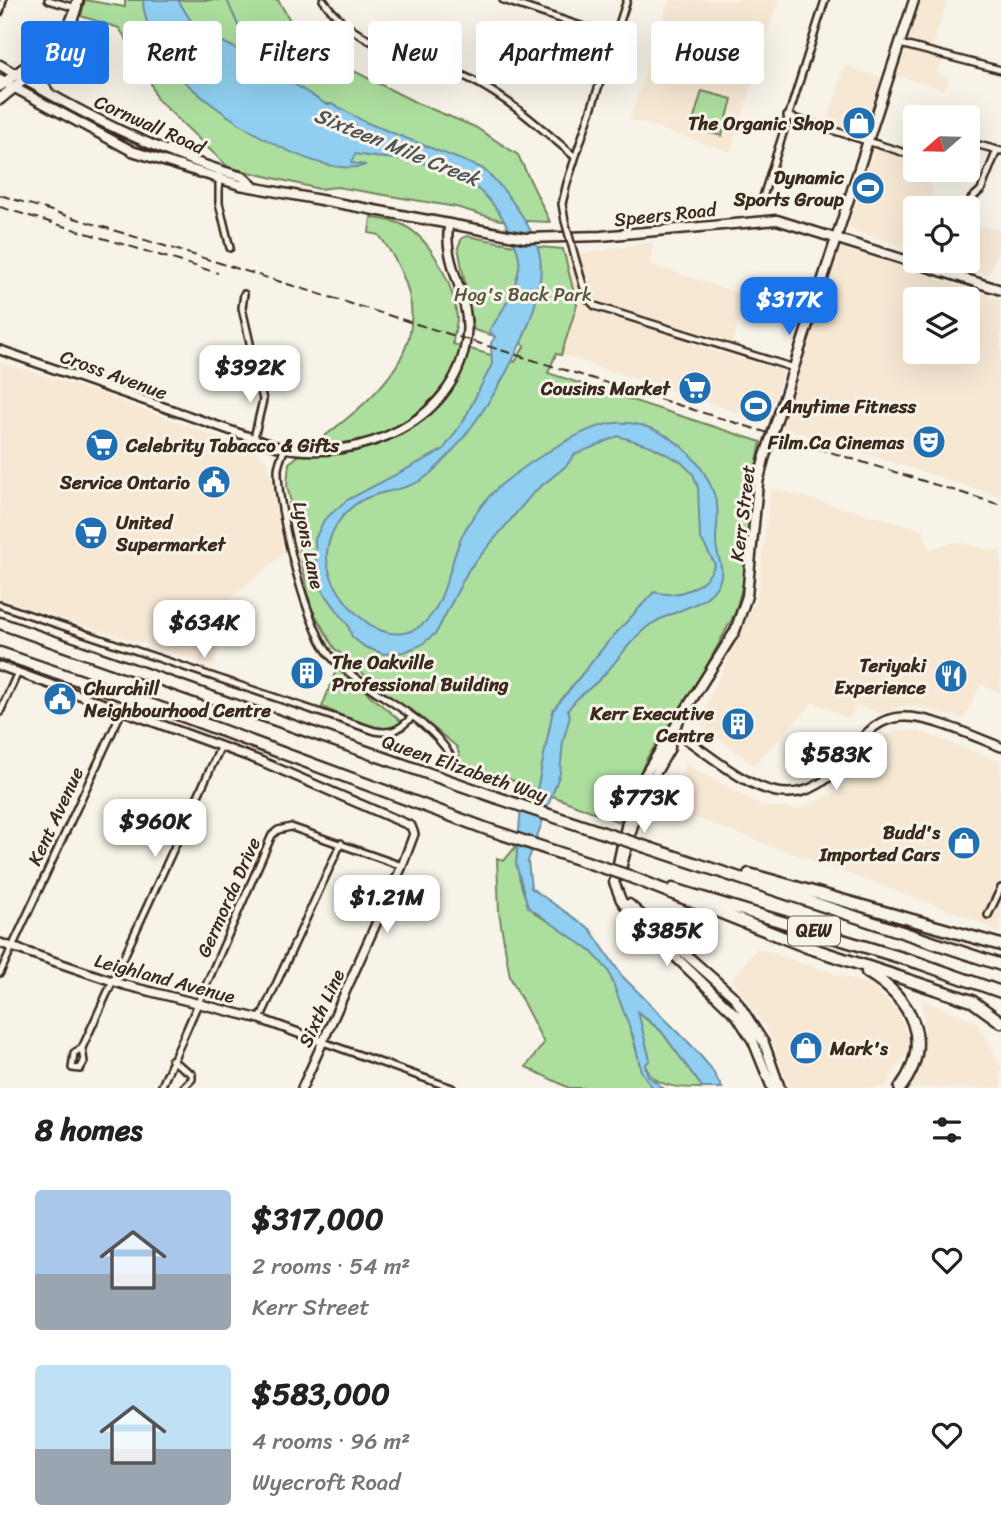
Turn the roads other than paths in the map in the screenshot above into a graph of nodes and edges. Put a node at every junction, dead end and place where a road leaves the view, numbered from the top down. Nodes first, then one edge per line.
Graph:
1 (3, 0) edge
2 (48, 0) edge
3 (323, 0) edge
4 (503, 0) edge
5 (627, 0) edge
6 (825, 0) edge
7 (914, 0) edge
8 (77, 4) edge
9 (0, 12) edge
10 (70, 21) edge
11 (566, 21) edge
12 (620, 21) edge
13 (900, 44) junction
14 (0, 65) edge
15 (21, 69) edge
16 (1001, 70) edge
17 (15, 74) junction
18 (21, 79) edge
19 (2, 83) edge
20 (21, 83) edge
21 (30, 84) edge
22 (43, 84) edge
23 (599, 84) edge
24 (15, 88) junction
25 (51, 95) junction
26 (0, 99) edge
27 (787, 116) junction
28 (129, 135) junction
29 (867, 142) junction
30 (980, 145) edge
31 (126, 147) junction
32 (999, 150) edge
33 (903, 152) edge
34 (575, 157) junction
35 (219, 175) junction
36 (974, 196) edge
37 (762, 197) dead end
38 (449, 224) junction
39 (838, 238) junction
40 (230, 248) dead end
41 (1001, 289) edge
42 (244, 294) dead end
43 (0, 350) edge
44 (794, 368) junction
45 (254, 438) junction
46 (285, 449) junction
47 (0, 605) edge
48 (0, 623) edge
49 (0, 653) edge
50 (0, 666) edge
51 (18, 672) junction
52 (121, 710) junction
53 (0, 712) edge
54 (411, 718) junction
55 (672, 735) junction
56 (1001, 747) edge
57 (220, 748) junction
58 (450, 755) dead end
59 (341, 843) junction
60 (688, 860) junction
61 (402, 866) junction
62 (626, 875) junction
63 (1001, 888) edge
64 (988, 915) dead end
65 (0, 943) edge
66 (1001, 945) edge
67 (11, 947) junction
68 (848, 961) junction
69 (1001, 965) edge
70 (0, 973) edge
71 (113, 982) junction
72 (1001, 992) edge
73 (197, 1004) junction
74 (260, 1019) junction
75 (1001, 1022) edge
76 (323, 1042) junction
77 (82, 1048) dead end
78 (172, 1060) junction
79 (161, 1088) edge
80 (183, 1088) edge
81 (302, 1088) edge
82 (452, 1088) edge
83 (772, 1088) edge
84 (780, 1088) edge
85 (900, 1088) edge

1 - 9 street
2 - 8 street
3 - 34 street
4 - 11 street
5 - 12 street
6 - 27 street
7 - 13 main road, Kerr Street
8 - 10 main road
13 - 16 street
13 - 29 main road, Kerr Street
14 - 17 main road, Cornwall Road
15 - 17 main road
17 - 18 main road, Cornwall Road
17 - 19 main road
19 - 24 main road, Cornwall Road
20 - 24 main road
21 - 25 main road, Cornwall Road
22 - 25 main road
23 - 34 street
24 - 26 main road
24 - 31 main road, Cornwall Road
25 - 28 main road, Cornwall Road
27 - 29 street
27 - 37 street
28 - 31 main road
28 - 35 main road, Cornwall Road
29 - 33 street
29 - 39 main road, Kerr Street
30 - 32 street
31 - 35 main road, Cornwall Road
32 - 36 street
34 - 44 street, bridge
35 - 38 main road, Cornwall Road
35 - 40 street
38 - 39 main road, Speers Road
38 - 46 street, Cross Avenue
39 - 41 main road, Speers Road
39 - 44 main road, Kerr Street
42 - 45 street
43 - 45 street, Cross Avenue
44 - 55 main road, Kerr Street
45 - 46 street, Cross Avenue
46 - 54 street, Lyons Lane
47 - 54 street
48 - 60 highway, Queen Elizabeth Way / QEW, bridge
49 - 62 highway, QEW, bridge
50 - 51 street
51 - 52 street
51 - 53 street
52 - 57 street
52 - 67 street, Kent Avenue
54 - 58 street, Lyons Lane
55 - 56 street
55 - 83 main road, Kerr Street
55 - 84 main road, Kerr Street
57 - 61 street, Sixth Line
57 - 71 street
59 - 61 street, Germorda Drive
59 - 73 street, Germorda Drive
59 - 74 street
60 - 66 highway
60 - 69 highway, Queen Elizabeth Way / QEW
61 - 76 street, Sixth Line
62 - 68 highway
62 - 72 highway, QEW
63 - 64 street
65 - 67 street, Leighland Avenue
67 - 70 street, Kent Avenue
67 - 71 street, Leighland Avenue
68 - 75 highway
68 - 85 highway
71 - 73 street, Leighland Avenue
71 - 77 street
73 - 74 street, Leighland Avenue
73 - 78 street, Germorda Drive
74 - 76 street, Leighland Avenue
76 - 81 street, Sixth Line
76 - 82 street
78 - 79 street, Germorda Drive
78 - 80 street

